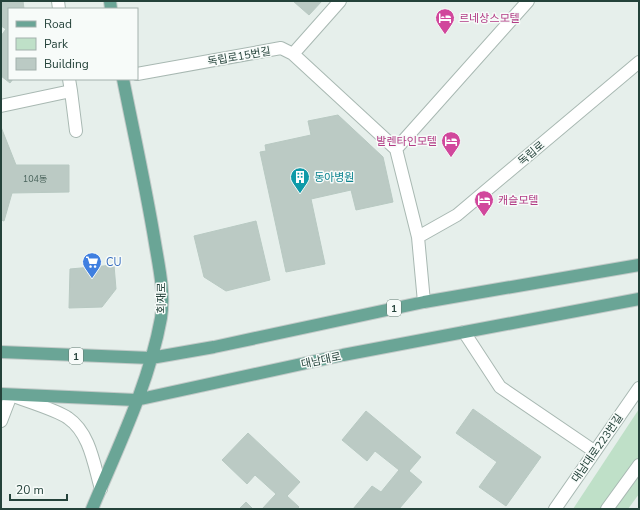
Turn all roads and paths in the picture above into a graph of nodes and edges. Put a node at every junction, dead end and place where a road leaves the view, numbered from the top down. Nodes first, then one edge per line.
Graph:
1 (340, 1) edge
2 (528, 1) edge
3 (293, 54) junction
4 (639, 62) edge
5 (138, 74) edge
6 (69, 80) edge
7 (123, 80) edge
8 (71, 91) junction
9 (1, 106) edge
10 (76, 131) dead end
11 (396, 148) junction
12 (418, 238) junction
13 (639, 265) edge
14 (639, 299) edge
15 (424, 302) junction
16 (613, 304) junction
17 (639, 308) edge
18 (464, 332) junction
19 (1, 352) edge
20 (151, 358) junction
21 (639, 388) edge
22 (6, 394) edge
23 (136, 400) junction
24 (1, 421) edge
25 (594, 451) junction
26 (639, 465) edge
27 (101, 489) junction
28 (92, 509) edge
29 (555, 509) edge
30 (607, 509) edge

1 - 3 street
2 - 11 street
3 - 5 street, 독립로15번길
3 - 11 street
4 - 12 street, 독립로
6 - 8 street
7 - 20 main road, 회재로
8 - 9 street
8 - 10 street
11 - 12 street
12 - 15 street
13 - 15 main road, 1
14 - 16 main road, 대남대로
15 - 20 main road, 1
16 - 17 main road
16 - 18 main road, 대남대로
18 - 23 main road, 대남대로
18 - 25 street
19 - 20 main road, 1
20 - 23 main road, 회재로
21 - 25 street, 대남대로223번길
22 - 23 main road, 대남대로
22 - 24 street
22 - 27 street
23 - 27 main road, 회재로
25 - 29 street, 대남대로223번길
26 - 30 street
27 - 28 main road, 회재로

